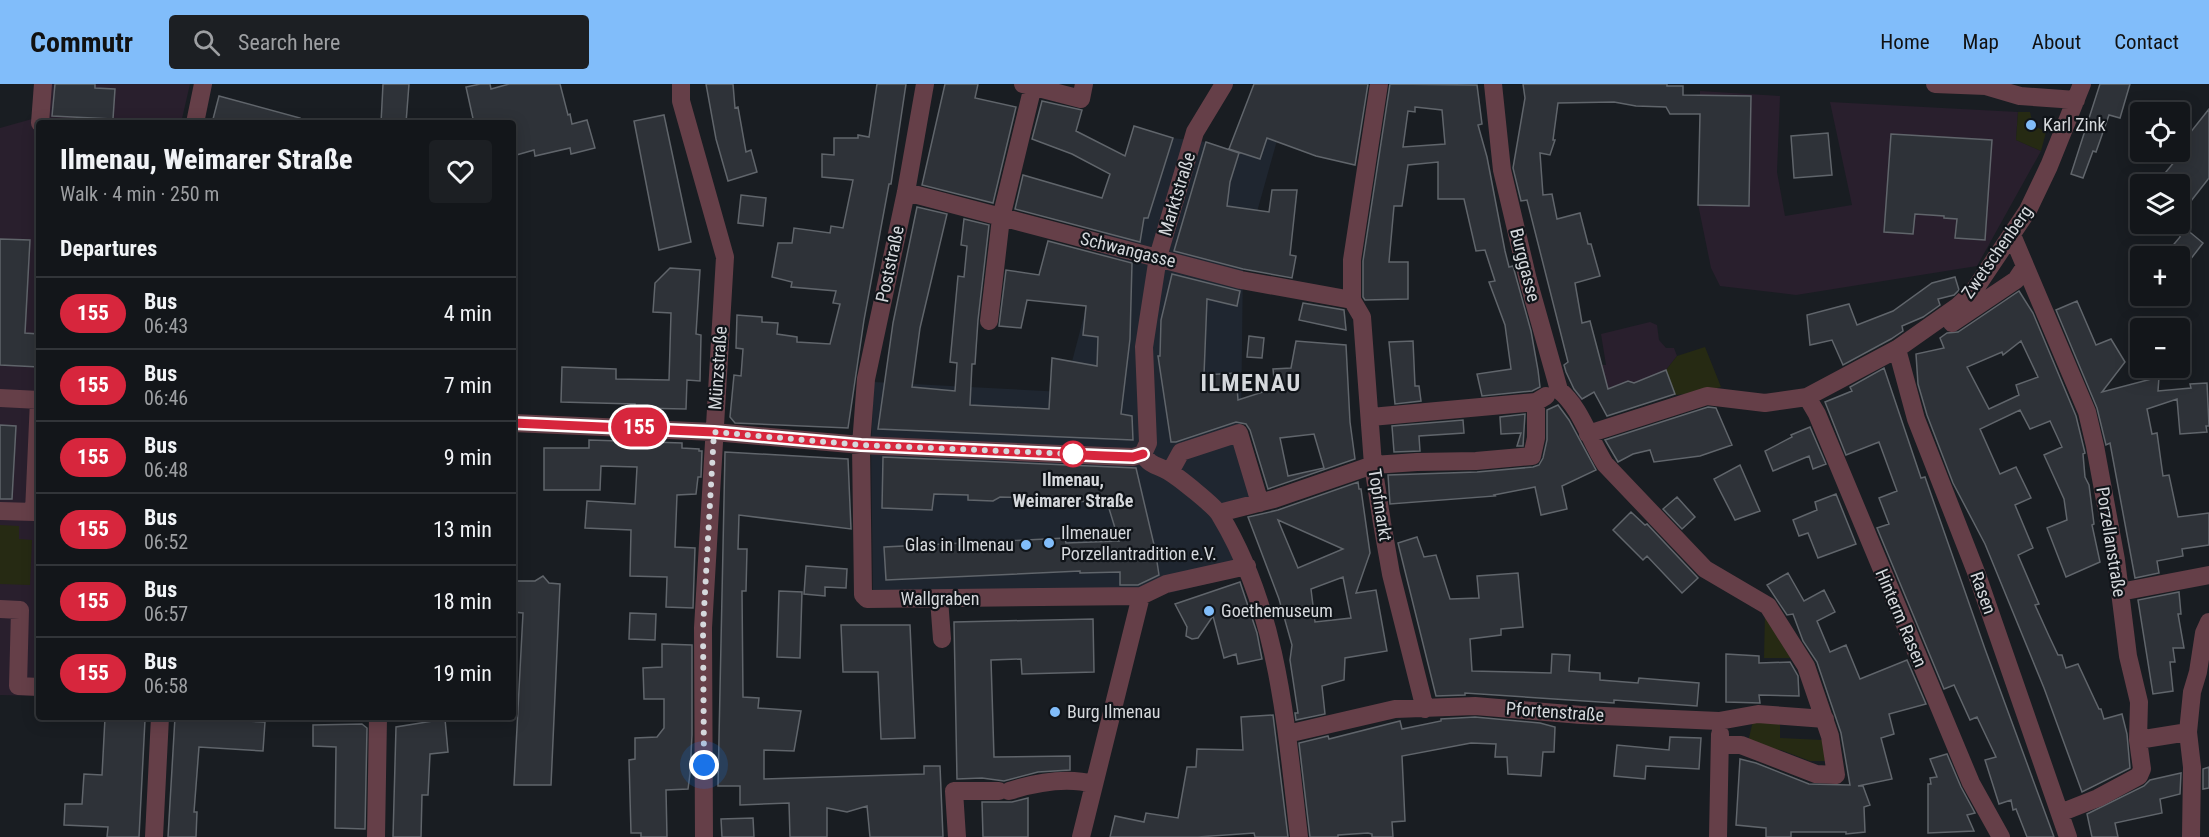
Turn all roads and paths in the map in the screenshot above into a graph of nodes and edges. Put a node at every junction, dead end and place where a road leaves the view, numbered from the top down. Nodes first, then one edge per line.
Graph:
1 (42, 84) edge
2 (203, 84) edge
3 (681, 84) edge
4 (925, 84) edge
5 (1084, 84) edge
6 (1224, 84) edge
7 (1378, 84) edge
8 (1493, 84) edge
9 (1935, 84) edge
10 (1027, 85) edge
11 (2079, 92) edge
12 (40, 120) edge
13 (196, 120) edge
14 (906, 192) junction
15 (1001, 218) junction
16 (2012, 235) junction
17 (1158, 257) junction
18 (2024, 268) junction
19 (1352, 300) junction
20 (989, 321) dead end
21 (1897, 349) junction
22 (1559, 390) junction
23 (1807, 397) junction
24 (0, 398) edge
25 (36, 400) edge
26 (1536, 402) junction
27 (1371, 417) junction
28 (516, 423) edge
29 (714, 432) junction
30 (1588, 434) junction
31 (861, 445) junction
32 (1143, 454) junction
33 (1373, 465) junction
34 (36, 467) edge
35 (1170, 472) junction
36 (1260, 503) junction
37 (0, 511) edge
38 (1219, 513) junction
39 (1246, 566) junction
40 (2209, 575) edge
41 (2120, 592) junction
42 (1141, 596) junction
43 (939, 599) junction
44 (0, 609) edge
45 (2209, 622) edge
46 (942, 639) dead end
47 (36, 687) edge
48 (1425, 709) junction
49 (1825, 719) junction
50 (160, 720) edge
51 (378, 720) edge
52 (1719, 721) junction
53 (2188, 732) junction
54 (1287, 735) junction
55 (2138, 741) junction
56 (1720, 746) junction
57 (1094, 784) junction
58 (2060, 813) junction
59 (154, 837) edge
60 (376, 837) edge
61 (704, 837) edge
62 (957, 837) edge
63 (1081, 837) edge
64 (1299, 837) edge
65 (1718, 837) edge
66 (2001, 837) edge
67 (2068, 837) edge
68 (2191, 837) edge

1 - 12 street
2 - 13 street
3 - 29 street, Münzstraße
4 - 14 street, Poststraße
5 - 10 street
6 - 17 street, Marktstraße
7 - 19 street
8 - 22 street, Burggasse
9 - 11 street
10 - 15 street
11 - 16 street, Zwetschenberg
14 - 15 street, Schwangasse
14 - 31 street, Poststraße
15 - 17 street, Schwangasse
15 - 20 street
16 - 18 street, Porzellanstraße
16 - 21 street, Zwetschenberg
17 - 19 street, Schwangasse
17 - 32 street, Marktstraße
18 - 21 street
18 - 41 street, Porzellanstraße
19 - 27 street, Topfmarkt
21 - 23 street, Zwetschenberg
21 - 58 street, Rasen
22 - 26 street
22 - 30 street, Burggasse
23 - 30 street, Zwetschenberg
23 - 66 street, Hinterm Rasen
24 - 25 street
26 - 27 street
26 - 33 street
27 - 33 street, Topfmarkt
28 - 29 street
29 - 31 street
29 - 61 street, Münzstraße
30 - 49 street
31 - 32 street
31 - 43 street, Wallgraben
32 - 35 street
33 - 36 street
33 - 48 street, Topfmarkt
34 - 37 street
35 - 36 street
35 - 38 street
36 - 38 street
38 - 39 street
39 - 42 street, Wallgraben
39 - 54 street
40 - 41 street
41 - 55 street, Porzellanstraße
42 - 43 street, Wallgraben
42 - 57 street
43 - 46 street
44 - 47 street
45 - 53 street
48 - 52 street, Pfortenstraße
48 - 54 street, Pfortenstraße
49 - 52 street, Pfortenstraße
49 - 56 street
50 - 59 street
51 - 60 street
52 - 56 street
53 - 55 street
53 - 68 street
54 - 64 street
55 - 58 street, Porzellanstraße
56 - 65 street
57 - 62 street
57 - 63 street
58 - 67 street, Rasen

